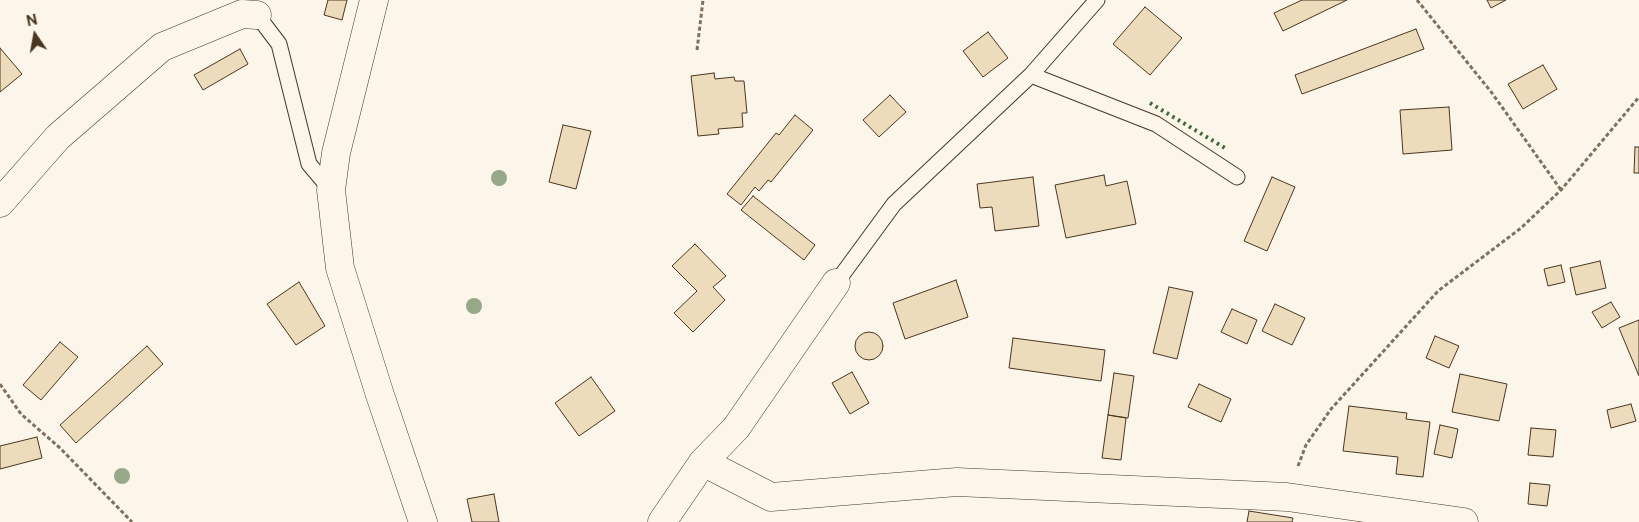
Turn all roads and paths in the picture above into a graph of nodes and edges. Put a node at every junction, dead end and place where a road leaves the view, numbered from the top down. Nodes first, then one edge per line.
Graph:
1 (374, 0) edge
2 (702, 0) edge
3 (1097, 0) edge
4 (1417, 0) edge
5 (257, 15) joint
6 (697, 50) dead end
7 (1031, 75) junction
8 (1639, 97) edge
9 (1237, 176) dead end
10 (331, 190) junction
11 (1561, 190) junction
12 (0, 203) edge
13 (836, 283) joint
14 (0, 384) edge
15 (702, 462) junction
16 (1287, 497) junction
17 (132, 522) edge
18 (424, 522) edge
19 (662, 522) edge
20 (1464, 522) edge

1 - 10 street
2 - 6 path
3 - 7 lane
4 - 11 path
5 - 10 lane
5 - 12 street
7 - 9 lane
7 - 13 lane
8 - 11 path
10 - 18 street
11 - 16 path
13 - 15 street
14 - 17 path
15 - 16 street
15 - 19 street
16 - 20 street

